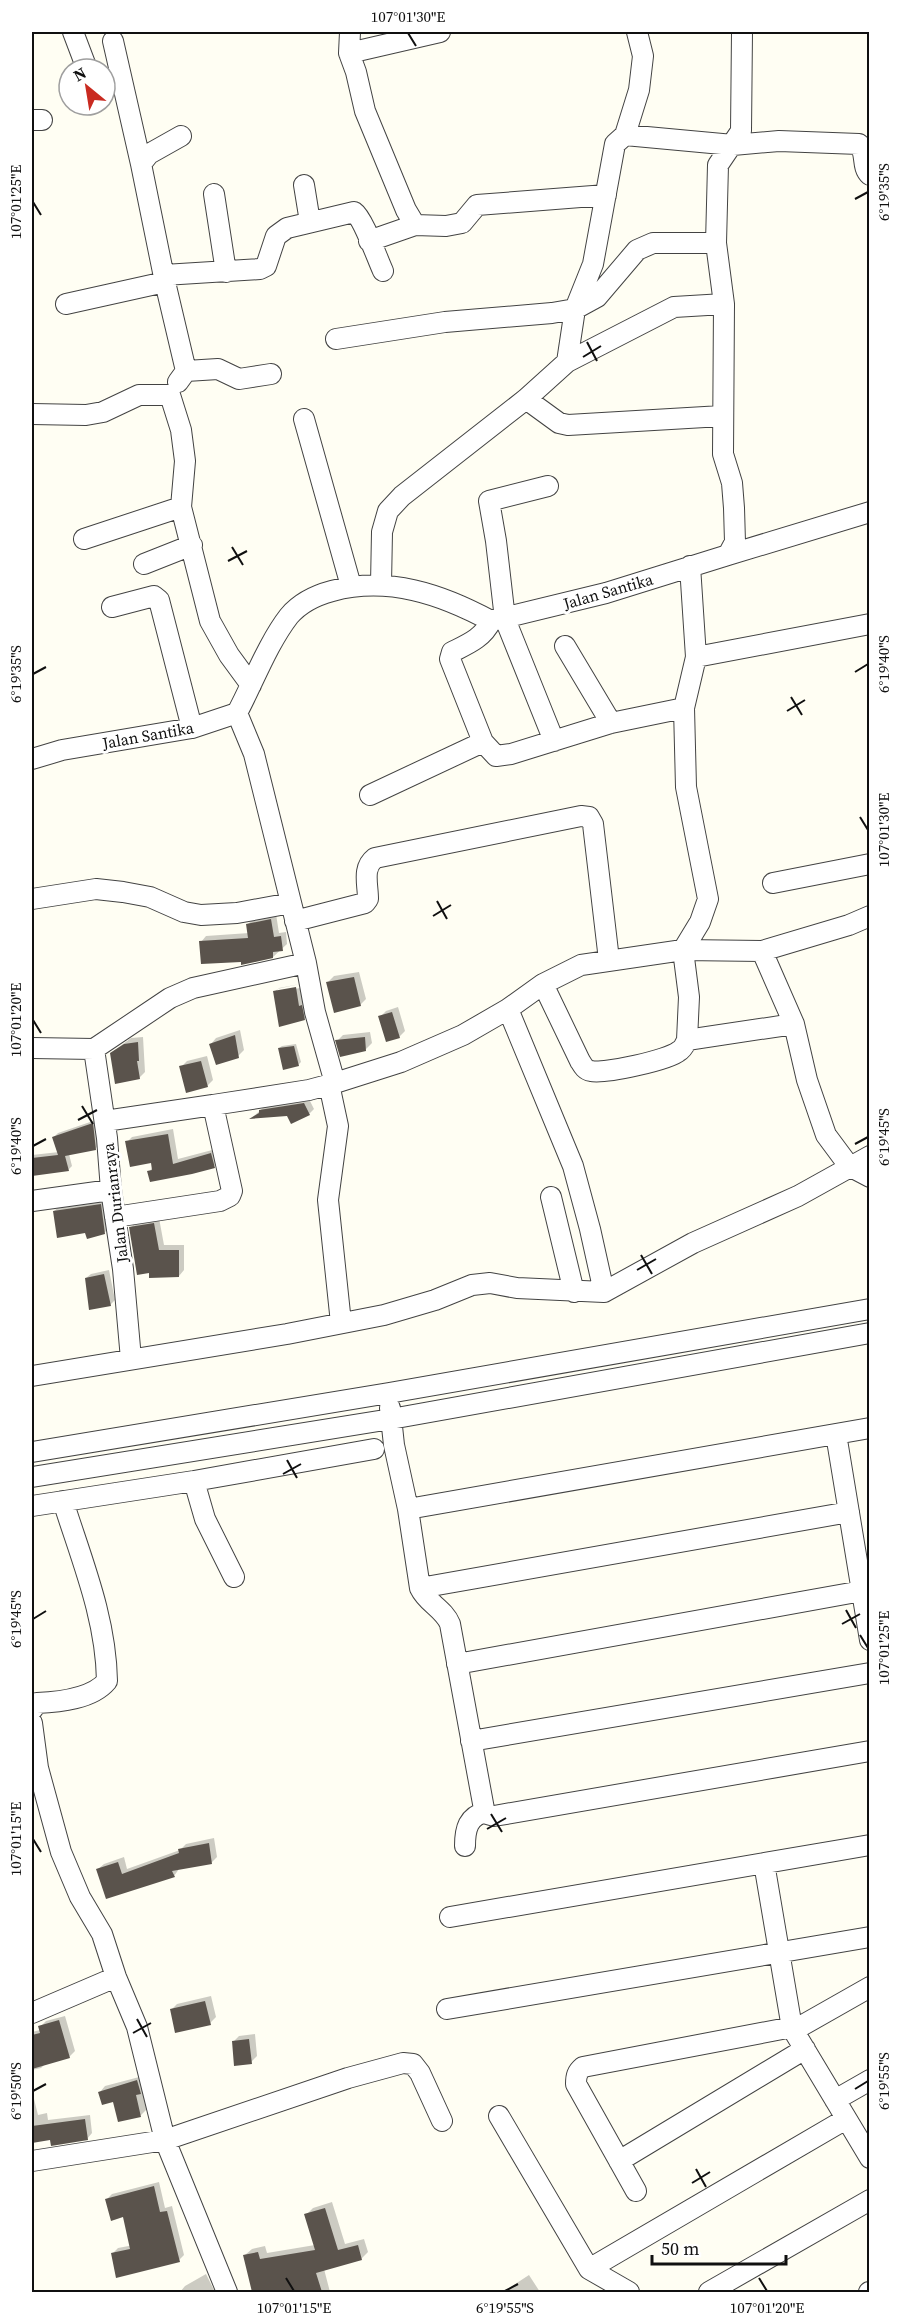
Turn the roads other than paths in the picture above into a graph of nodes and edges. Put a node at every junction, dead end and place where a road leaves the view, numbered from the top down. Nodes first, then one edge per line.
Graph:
1 (73, 32) edge
2 (350, 32) edge
3 (440, 32) edge
4 (637, 32) edge
5 (742, 32) edge
6 (113, 41) dead end
7 (349, 53) junction
8 (82, 57) edge
9 (181, 135) dead end
10 (625, 135) junction
11 (733, 145) junction
12 (141, 164) junction
13 (870, 175) edge
14 (303, 185) dead end
15 (214, 194) dead end
16 (606, 195) junction
17 (310, 222) junction
18 (415, 225) junction
19 (369, 241) junction
20 (716, 243) junction
21 (383, 271) dead end
22 (226, 272) junction
23 (164, 278) junction
24 (66, 304) dead end
25 (724, 304) junction
26 (575, 309) junction
27 (336, 339) dead end
28 (567, 362) junction
29 (186, 371) junction
30 (271, 374) dead end
31 (170, 394) junction
32 (526, 399) junction
33 (32, 414) edge
34 (722, 416) junction
35 (304, 419) dead end
36 (548, 486) dead end
37 (181, 507) junction
38 (870, 512) edge
39 (84, 539) dead end
40 (192, 545) junction
41 (728, 555) junction
42 (144, 564) dead end
43 (690, 566) junction
44 (381, 584) junction
45 (351, 586) junction
46 (112, 607) dead end
47 (498, 620) junction
48 (870, 624) edge
49 (565, 646) dead end
50 (696, 657) junction
51 (252, 685) junction
52 (684, 708) junction
53 (237, 713) junction
54 (611, 723) junction
55 (192, 728) junction
56 (554, 741) junction
57 (483, 742) junction
58 (32, 759) edge
59 (370, 795) dead end
60 (870, 864) edge
61 (773, 883) dead end
62 (32, 898) edge
63 (293, 912) junction
64 (870, 916) edge
65 (684, 950) junction
66 (762, 951) junction
67 (609, 960) junction
68 (306, 963) junction
69 (543, 984) junction
70 (508, 1008) junction
71 (794, 1024) junction
72 (687, 1040) junction
73 (32, 1048) edge
74 (94, 1049) junction
75 (332, 1083) junction
76 (213, 1105) junction
77 (105, 1121) junction
78 (870, 1156) edge
79 (849, 1166) junction
80 (870, 1177) edge
81 (111, 1190) junction
82 (551, 1197) dead end
83 (32, 1201) edge
84 (115, 1217) junction
85 (574, 1292) junction
86 (603, 1292) junction
87 (870, 1309) edge
88 (341, 1323) junction
89 (870, 1333) edge
90 (132, 1359) junction
91 (32, 1376) edge
92 (389, 1394) junction
93 (391, 1419) junction
94 (870, 1428) edge
95 (836, 1434) junction
96 (374, 1449) dead end
97 (32, 1452) edge
98 (32, 1477) edge
99 (194, 1481) junction
100 (63, 1501) junction
101 (32, 1506) edge
102 (408, 1509) junction
103 (849, 1512) junction
104 (234, 1577) dead end
105 (420, 1588) junction
106 (862, 1591) junction
107 (870, 1640) edge
108 (457, 1664) junction
109 (870, 1673) edge
110 (32, 1710) edge
111 (32, 1723) edge
112 (471, 1741) junction
113 (870, 1751) edge
114 (486, 1812) junction
115 (870, 1845) edge
116 (465, 1846) dead end
117 (764, 1863) junction
118 (450, 1917) dead end
119 (870, 1936) edge
120 (779, 1951) junction
121 (116, 1977) junction
122 (870, 1987) edge
123 (447, 2009) dead end
124 (32, 2013) edge
125 (792, 2028) junction
126 (805, 2049) junction
127 (870, 2080) edge
128 (835, 2100) junction
129 (499, 2116) dead end
130 (846, 2119) junction
131 (442, 2121) dead end
132 (165, 2140) junction
133 (870, 2158) edge
134 (32, 2161) edge
135 (619, 2162) junction
136 (636, 2191) dead end
137 (870, 2200) edge
138 (589, 2269) junction
139 (227, 2292) edge
140 (629, 2292) edge
141 (709, 2292) edge

1 - 8 street
2 - 7 street
3 - 7 street
4 - 10 street
5 - 11 street
6 - 12 street
7 - 18 street
9 - 12 street
10 - 11 street
10 - 16 street
11 - 13 street
11 - 20 street
12 - 23 street
14 - 17 street
15 - 22 street
16 - 18 street
16 - 26 street
17 - 19 street
17 - 22 street
18 - 19 street
19 - 21 street
20 - 25 street
20 - 26 street
22 - 23 street
23 - 24 street
23 - 29 street
25 - 28 street
25 - 34 street
26 - 27 street
26 - 28 street
28 - 32 street
29 - 30 street
29 - 31 street
31 - 33 street
31 - 37 street
32 - 34 street
32 - 44 street
34 - 41 street
35 - 45 street
36 - 47 street
37 - 39 street
37 - 40 street
38 - 41 street, Jalan Santika
40 - 42 street
40 - 51 street
41 - 43 street, Jalan Santika
43 - 47 street, Jalan Santika
43 - 50 street
44 - 45 street
44 - 47 street
45 - 51 street
46 - 55 street
47 - 56 street
47 - 57 street
48 - 50 street
49 - 54 street
50 - 52 street
51 - 53 street
52 - 54 street
52 - 65 street
53 - 55 street, Jalan Santika
53 - 63 street
54 - 56 street
55 - 58 street, Jalan Santika
56 - 57 street
57 - 59 street
60 - 61 street
62 - 63 street
63 - 67 street
63 - 68 street
64 - 66 street
65 - 66 street
65 - 67 street
65 - 72 street
66 - 71 street
67 - 69 street
68 - 74 street
68 - 75 street
69 - 70 street
69 - 72 street
70 - 75 street
70 - 86 street
71 - 72 street
71 - 79 street
73 - 74 street
74 - 77 street, Jalan Durianraya
75 - 76 street
75 - 88 street
76 - 77 street
76 - 84 street
77 - 81 street, Jalan Durianraya
78 - 79 street
79 - 80 street
79 - 86 street
81 - 83 street
81 - 84 street, Jalan Durianraya
82 - 85 street
84 - 90 street, Jalan Durianraya
85 - 86 street
85 - 88 street
87 - 92 street
88 - 90 street
89 - 93 street
90 - 91 street
92 - 93 street
92 - 97 street
93 - 98 street
93 - 102 street
94 - 95 street
95 - 102 street
95 - 103 street
96 - 99 street
99 - 100 street
99 - 104 street
100 - 101 street
100 - 110 street
102 - 105 street
103 - 105 street
103 - 106 street
105 - 108 street
106 - 107 street
106 - 108 street
108 - 112 street
109 - 112 street
111 - 121 street
112 - 114 street
113 - 114 street
114 - 116 street
115 - 117 street
117 - 118 street
117 - 120 street
119 - 120 street
120 - 123 street
120 - 125 street
121 - 124 street
121 - 132 street
122 - 125 street
125 - 126 street
125 - 135 street
126 - 128 street
126 - 135 street
127 - 128 street
128 - 130 street
129 - 138 street
130 - 133 street
130 - 138 street
131 - 132 street
132 - 134 street
132 - 139 street
135 - 136 street
137 - 141 street
138 - 140 street

